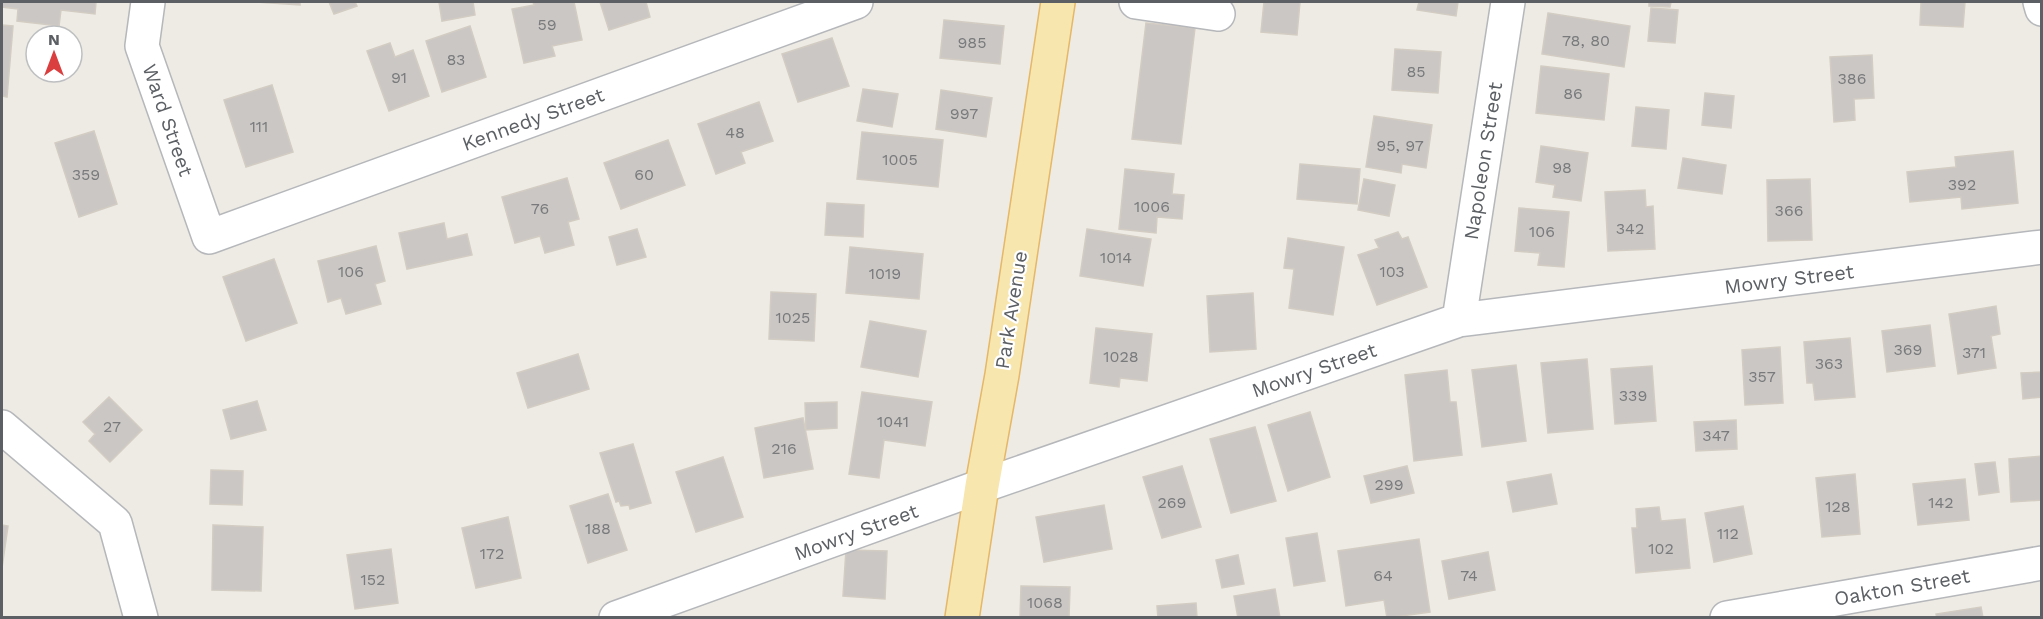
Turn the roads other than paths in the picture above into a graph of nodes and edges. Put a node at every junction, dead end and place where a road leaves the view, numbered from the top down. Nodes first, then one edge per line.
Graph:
1 (147, 2) edge
2 (856, 2) edge
3 (1058, 2) edge
4 (1136, 2) edge
5 (1508, 2) edge
6 (2040, 2) edge
7 (2042, 9) edge
8 (1218, 14) dead end
9 (209, 237) joint
10 (2042, 247) edge
11 (1459, 320) junction
12 (2, 427) edge
13 (982, 486) junction
14 (2042, 563) edge
15 (684, 605) edge
16 (141, 618) edge
17 (616, 618) edge
18 (963, 618) edge
19 (1727, 618) edge

1 - 9 street, Ward Street
2 - 9 street, Kennedy Street
3 - 13 main road, Park Avenue
4 - 8 street
5 - 11 street, Napoleon Street
6 - 7 street
10 - 11 street, Mowry Street
11 - 13 street, Mowry Street
12 - 16 street
13 - 15 street, Mowry Street
13 - 18 main road, Park Avenue
14 - 19 street, Oakton Street
15 - 17 street, Mowry Street

